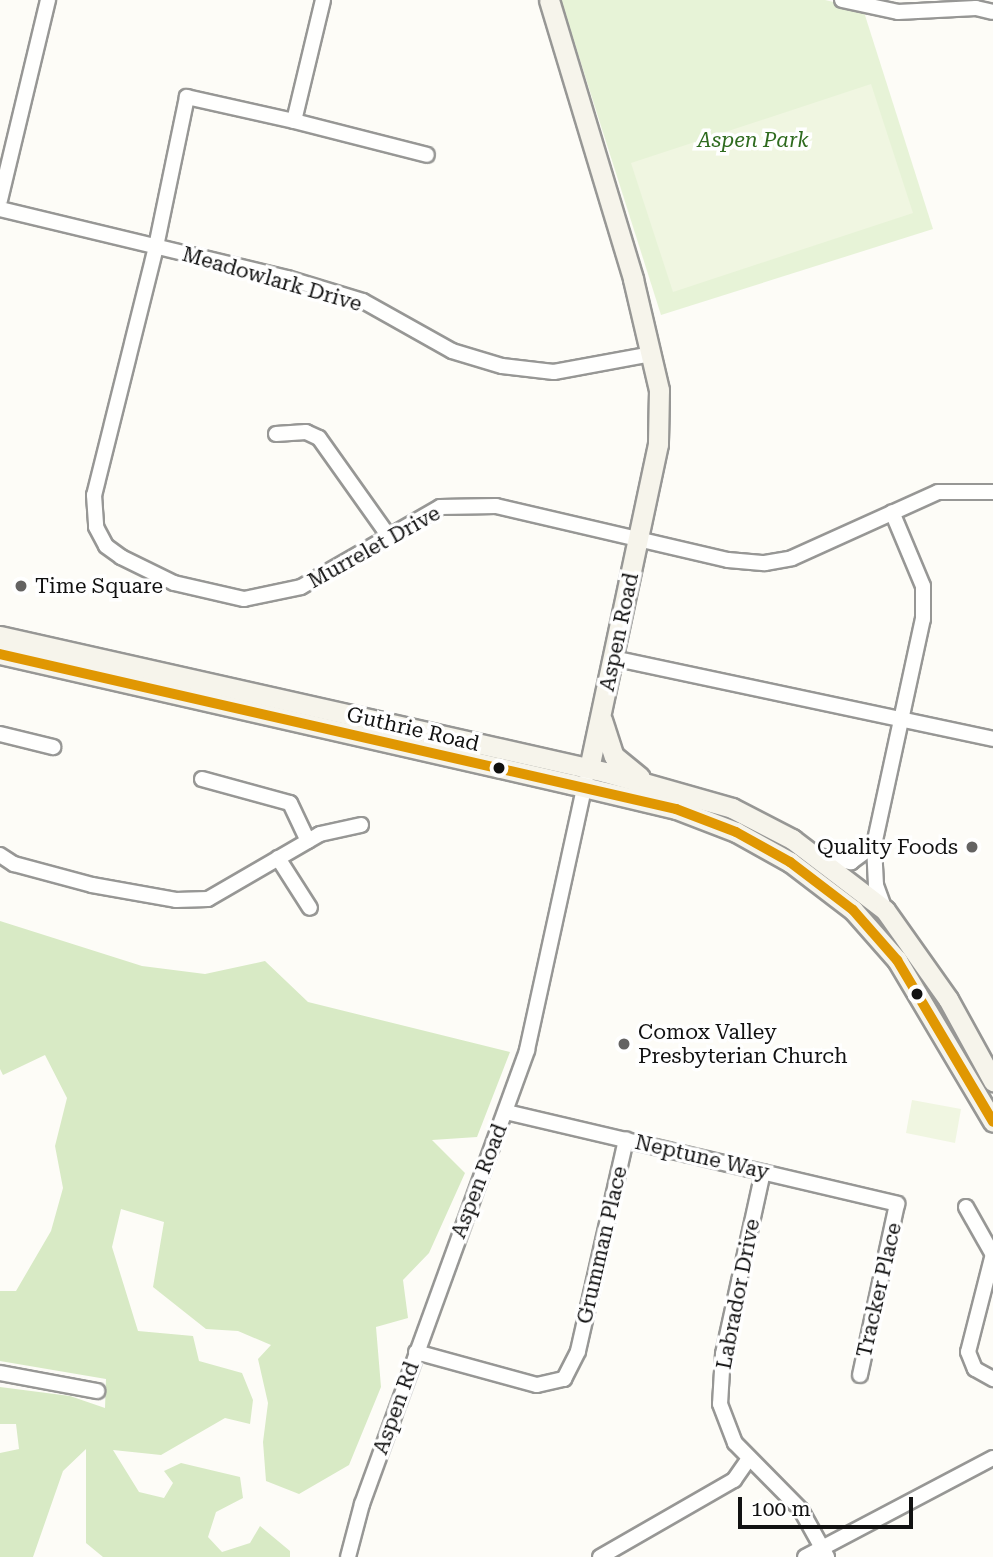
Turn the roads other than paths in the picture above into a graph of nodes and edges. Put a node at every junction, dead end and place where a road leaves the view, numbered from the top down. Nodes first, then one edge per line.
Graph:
1 (48, 0) edge
2 (323, 0) edge
3 (549, 0) edge
4 (842, 0) edge
5 (946, 4) edge
6 (993, 12) edge
7 (294, 121) junction
8 (427, 155) dead end
9 (2, 210) edge
10 (156, 247) junction
11 (652, 354) junction
12 (276, 434) dead end
13 (993, 492) edge
14 (892, 512) junction
15 (388, 535) junction
16 (640, 538) junction
17 (0, 636) edge
18 (0, 654) edge
19 (613, 658) junction
20 (601, 713) junction
21 (902, 720) junction
22 (0, 734) edge
23 (993, 739) edge
24 (53, 747) dead end
25 (587, 778) junction
26 (202, 779) dead end
27 (646, 782) junction
28 (361, 825) dead end
29 (308, 841) junction
30 (874, 845) junction
31 (813, 854) junction
32 (0, 855) edge
33 (278, 858) junction
34 (310, 908) dead end
35 (886, 910) junction
36 (993, 1082) edge
37 (506, 1112) junction
38 (993, 1122) edge
39 (626, 1139) junction
40 (763, 1172) junction
41 (897, 1204) joint
42 (966, 1207) dead end
43 (993, 1255) edge
44 (449, 1260) joint
45 (416, 1352) junction
46 (0, 1373) edge
47 (860, 1375) dead end
48 (993, 1380) edge
49 (97, 1391) dead end
50 (993, 1458) edge
51 (748, 1460) junction
52 (825, 1553) edge
53 (348, 1557) edge
54 (600, 1557) edge
55 (804, 1557) edge

1 - 9 street
2 - 7 street
3 - 11 main road, Aspen Road
4 - 5 street
5 - 6 street
7 - 8 street
7 - 10 street, Murrelet Drive
9 - 10 street, Meadowlark Drive
10 - 11 street, Meadowlark Drive
10 - 15 street, Murrelet Drive
11 - 16 main road, Aspen Road
12 - 15 street
13 - 14 street, Murrelet Drive
14 - 16 street, Murrelet Drive
14 - 21 street
15 - 16 street, Murrelet Drive
16 - 19 main road, Aspen Road
17 - 25 main road, Guthrie Road
18 - 25 main road, Guthrie Road
19 - 20 main road, Aspen Road
19 - 21 street
20 - 25 main road, Aspen Road
20 - 27 main road
21 - 23 street
21 - 30 street
22 - 24 street
25 - 27 main road, Guthrie Road
25 - 37 street, Aspen Road
25 - 38 main road, Guthrie Road
26 - 29 street
27 - 31 main road, Guthrie Road
28 - 29 street
29 - 33 street
30 - 31 street
30 - 35 street
31 - 35 main road, Guthrie Road
32 - 33 street
33 - 34 street
35 - 36 main road, Guthrie Road
37 - 39 street, Neptune Way
37 - 44 street, Aspen Road
39 - 40 street, Neptune Way
39 - 45 street, Grumman Place
40 - 41 street, Neptune Way
40 - 51 street, Labrador Drive
41 - 47 street, Tracker Place
42 - 43 street
43 - 48 street
44 - 45 street, Aspen Rd
45 - 53 street, Aspen Rd
46 - 49 street
50 - 52 street
51 - 52 street, Labrador Drive
51 - 54 street
52 - 55 street

